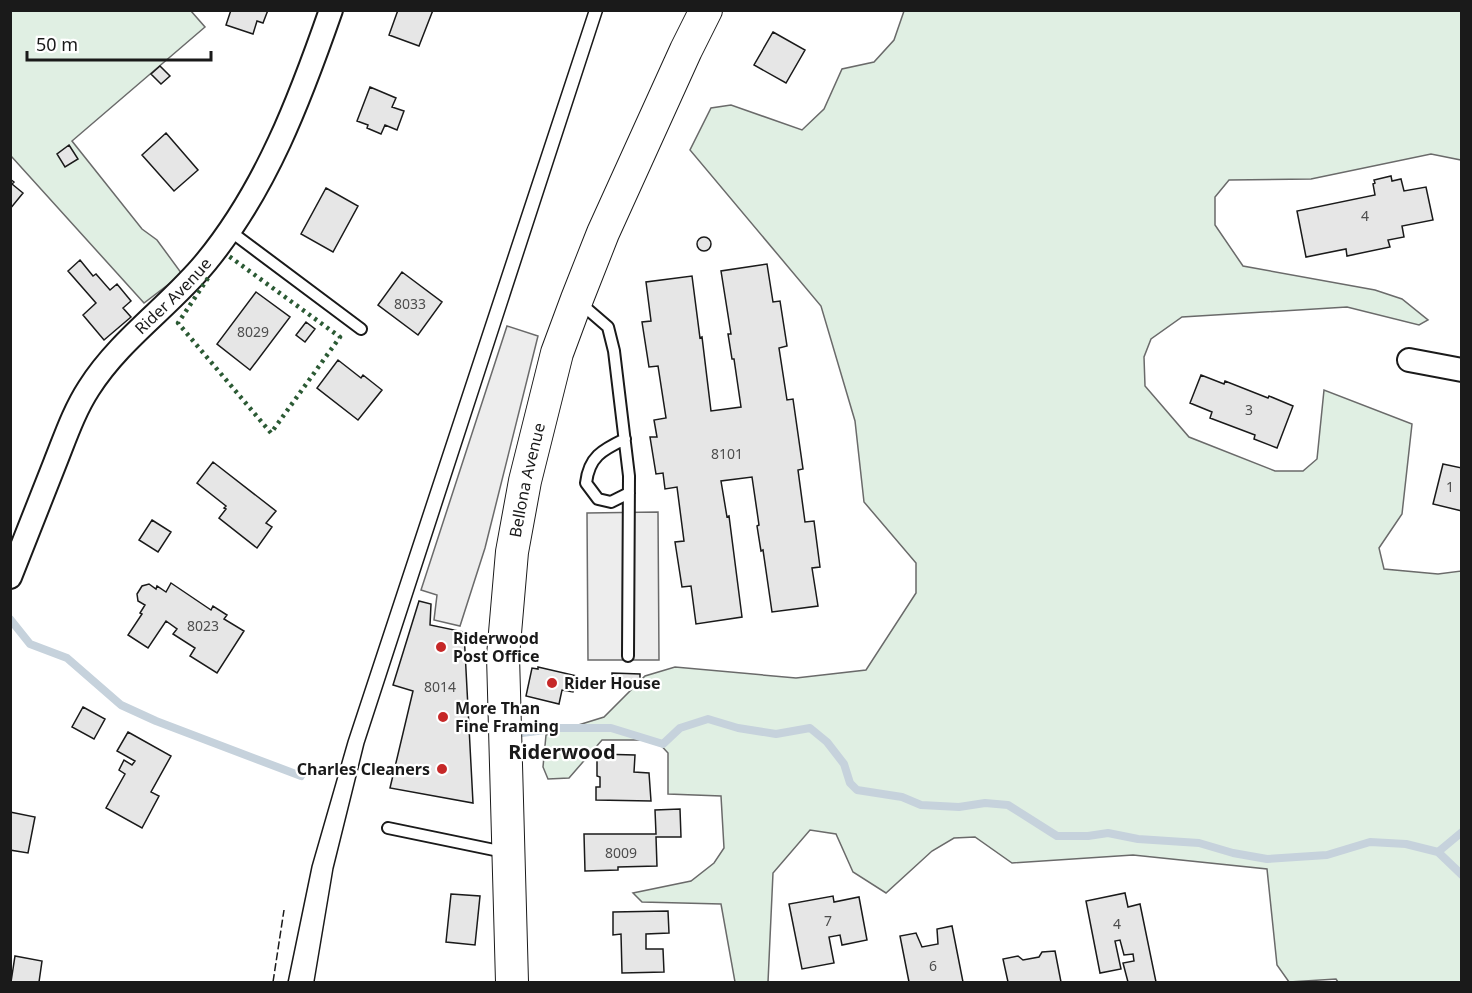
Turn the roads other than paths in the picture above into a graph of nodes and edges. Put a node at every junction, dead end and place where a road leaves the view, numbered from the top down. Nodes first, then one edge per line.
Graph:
1 (331, 10) edge
2 (706, 10) edge
3 (230, 231) junction
4 (577, 299) junction
5 (361, 329) dead end
6 (1409, 360) dead end
7 (1461, 370) edge
8 (625, 439) junction
9 (629, 493) junction
10 (10, 577) edge
11 (628, 656) dead end
12 (388, 828) dead end
13 (508, 853) junction
14 (512, 982) edge

1 - 3 street, Rider Avenue
2 - 4 street, Bellona Avenue
3 - 5 lane
3 - 10 street, Rider Avenue
4 - 8 lane
4 - 13 street, Bellona Avenue
6 - 7 street
8 - 9 lane
8 - 9 lane
9 - 11 lane
12 - 13 lane
13 - 14 street, Bellona Avenue

